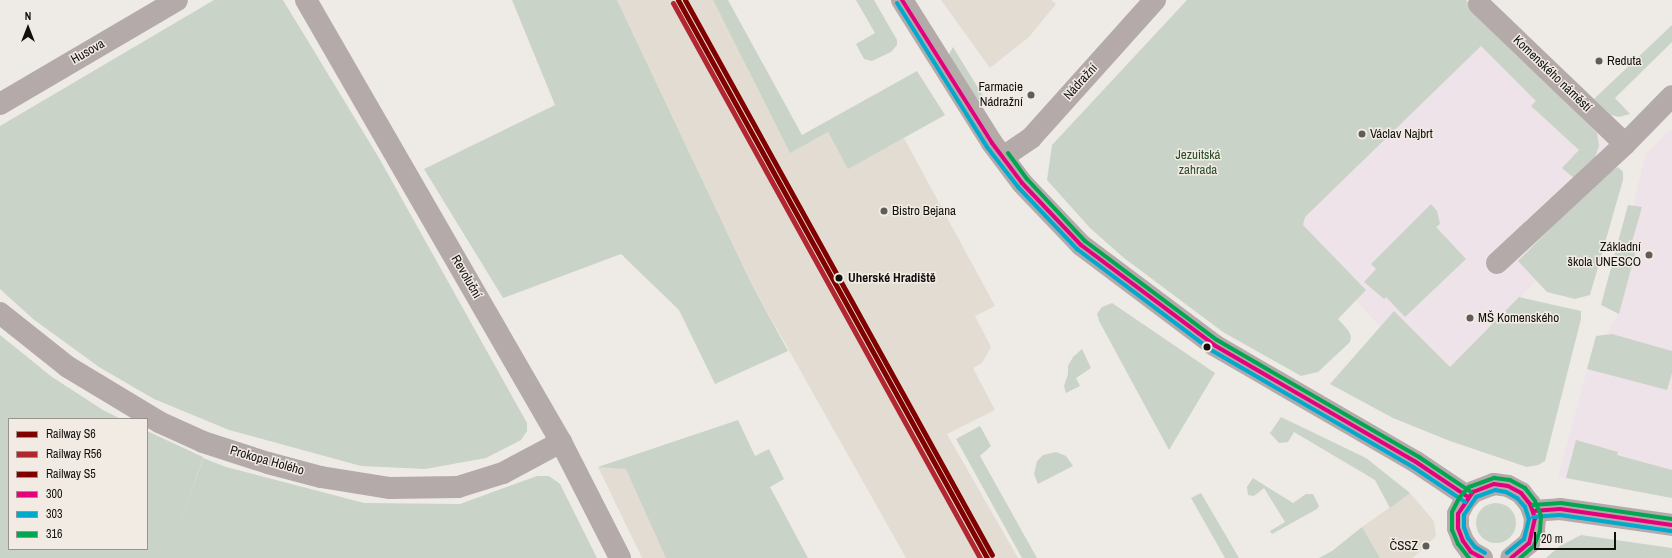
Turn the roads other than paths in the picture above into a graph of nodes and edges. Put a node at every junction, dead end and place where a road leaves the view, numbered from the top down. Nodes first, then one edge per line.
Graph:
1 (177, 0) edge
2 (306, 0) edge
3 (902, 0) edge
4 (1155, 0) edge
5 (1479, 4) dead end
6 (1672, 96) edge
7 (0, 104) edge
8 (1625, 144) junction
9 (1003, 157) junction
10 (1497, 263) dead end
11 (0, 313) edge
12 (561, 442) junction
13 (1468, 497) junction
14 (1533, 511) junction
15 (1672, 526) edge
16 (620, 558) edge
17 (1482, 558) edge
18 (1511, 558) edge

1 - 7 street, Husova
2 - 12 street, Revoluční
3 - 9 street
4 - 9 street, Nádražní
5 - 8 street, Komenského náměstí
6 - 8 street
8 - 10 street
9 - 13 street
11 - 12 street, Prokopa Holého
12 - 16 street, Revoluční
13 - 14 street
13 - 17 street
14 - 15 street
14 - 18 street

